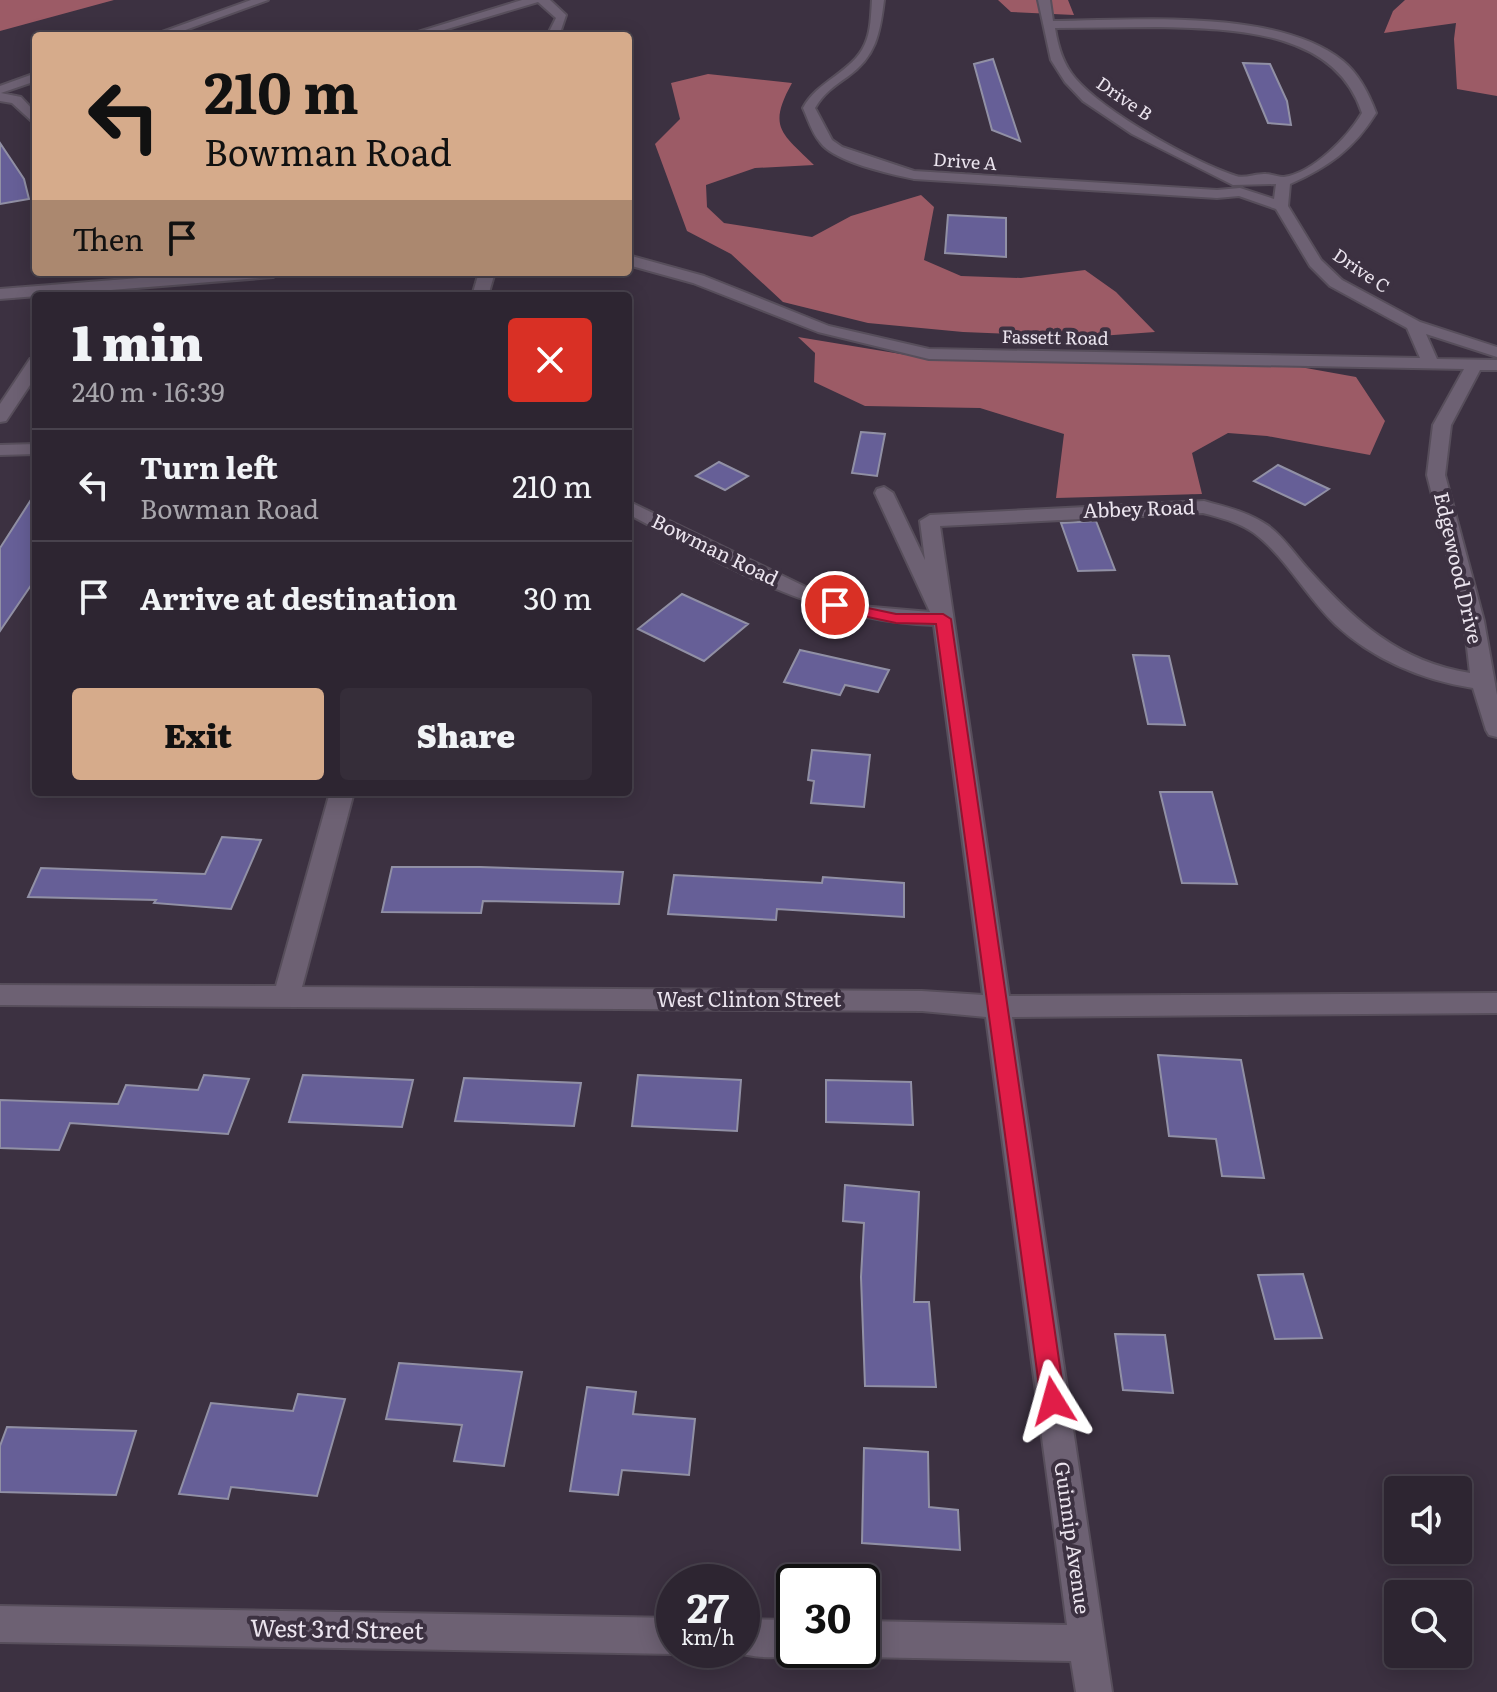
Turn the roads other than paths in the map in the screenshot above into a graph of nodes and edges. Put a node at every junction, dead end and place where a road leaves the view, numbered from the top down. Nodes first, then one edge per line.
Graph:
1 (262, 0) edge
2 (534, 0) edge
3 (543, 0) edge
4 (878, 0) edge
5 (1044, 0) edge
6 (1049, 25) junction
7 (169, 32) edge
8 (425, 32) edge
9 (555, 32) edge
10 (32, 78) edge
11 (0, 90) edge
12 (0, 97) edge
13 (32, 117) edge
14 (1283, 182) junction
15 (1239, 187) junction
16 (1281, 206) junction
17 (632, 261) edge
18 (215, 276) edge
19 (86, 285) edge
20 (0, 294) edge
21 (1414, 325) junction
22 (1497, 352) edge
23 (1431, 364) junction
24 (1475, 364) junction
25 (1497, 365) edge
26 (32, 369) edge
27 (0, 417) edge
28 (32, 449) edge
29 (0, 450) edge
30 (884, 493) dead end
31 (632, 509) edge
32 (943, 619) junction
33 (1474, 621) junction
34 (1497, 621) edge
35 (1482, 682) junction
36 (1497, 730) edge
37 (341, 796) edge
38 (0, 995) edge
39 (286, 998) junction
40 (1497, 1003) edge
41 (997, 1007) junction
42 (0, 1624) edge
43 (656, 1636) edge
44 (880, 1639) edge
45 (1087, 1643) junction
46 (1094, 1692) edge

1 - 7 street
2 - 8 street
3 - 9 street
4 - 15 street, Drive A
5 - 6 street, Drive B
6 - 14 street
6 - 15 street, Drive B
10 - 11 street
12 - 13 street
14 - 15 street
14 - 16 street
15 - 16 street, Drive A
16 - 21 street, Drive C
17 - 23 street, Fassett Road
18 - 19 street
19 - 20 street
21 - 22 street, Drive C
21 - 23 street
23 - 24 street, Fassett Road
24 - 25 street, Fassett Road
24 - 33 street, Edgewood Drive
26 - 27 street
28 - 29 street
30 - 32 street, Guinnip Avenue
31 - 32 street, Bowman Road
32 - 35 street, Abbey Road
32 - 41 street, Guinnip Avenue
33 - 34 street
33 - 35 street, Edgewood Drive
35 - 36 street, Edgewood Drive
37 - 39 street
38 - 39 street, West Clinton Street
39 - 41 street, West Clinton Street
40 - 41 street, West Clinton Street
41 - 45 street, Guinnip Avenue
42 - 43 street, West 3rd Street
44 - 45 street
45 - 46 street, Guinnip Avenue

